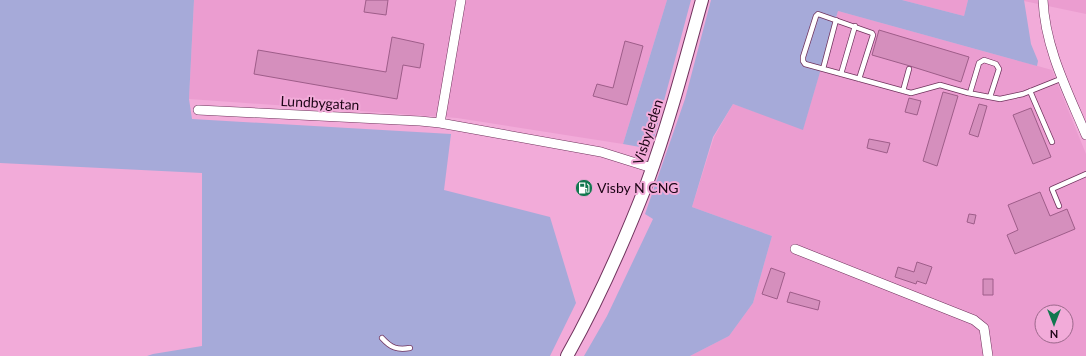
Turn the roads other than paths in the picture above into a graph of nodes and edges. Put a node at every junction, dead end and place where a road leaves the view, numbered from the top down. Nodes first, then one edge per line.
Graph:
1 (461, 0) edge
2 (702, 0) edge
3 (1043, 0) edge
4 (836, 20) junction
5 (855, 26) junction
6 (823, 69) junction
7 (908, 69) dead end
8 (841, 74) junction
9 (1063, 78) junction
10 (859, 79) junction
11 (903, 91) junction
12 (1030, 91) junction
13 (970, 93) junction
14 (990, 97) junction
15 (198, 110) dead end
16 (440, 124) junction
17 (1086, 135) edge
18 (1052, 142) dead end
19 (652, 168) junction
20 (1086, 174) edge
21 (1059, 206) dead end
22 (796, 249) dead end
23 (382, 338) dead end
24 (410, 348) dead end
25 (567, 356) edge
26 (988, 356) edge

1 - 16 street
2 - 19 main road, Visbyleden
3 - 9 street
4 - 5 lane
4 - 6 lane
4 - 6 lane
5 - 8 lane
5 - 10 lane
6 - 8 lane
7 - 11 lane
8 - 10 lane
9 - 12 lane
9 - 17 street
10 - 11 lane
11 - 13 lane
12 - 14 lane
12 - 18 lane
13 - 14 lane
13 - 14 lane
15 - 16 street, Lundbygatan
16 - 19 street, Lundbygatan
19 - 25 main road, Visbyleden
20 - 21 lane
22 - 26 street
23 - 24 lane

